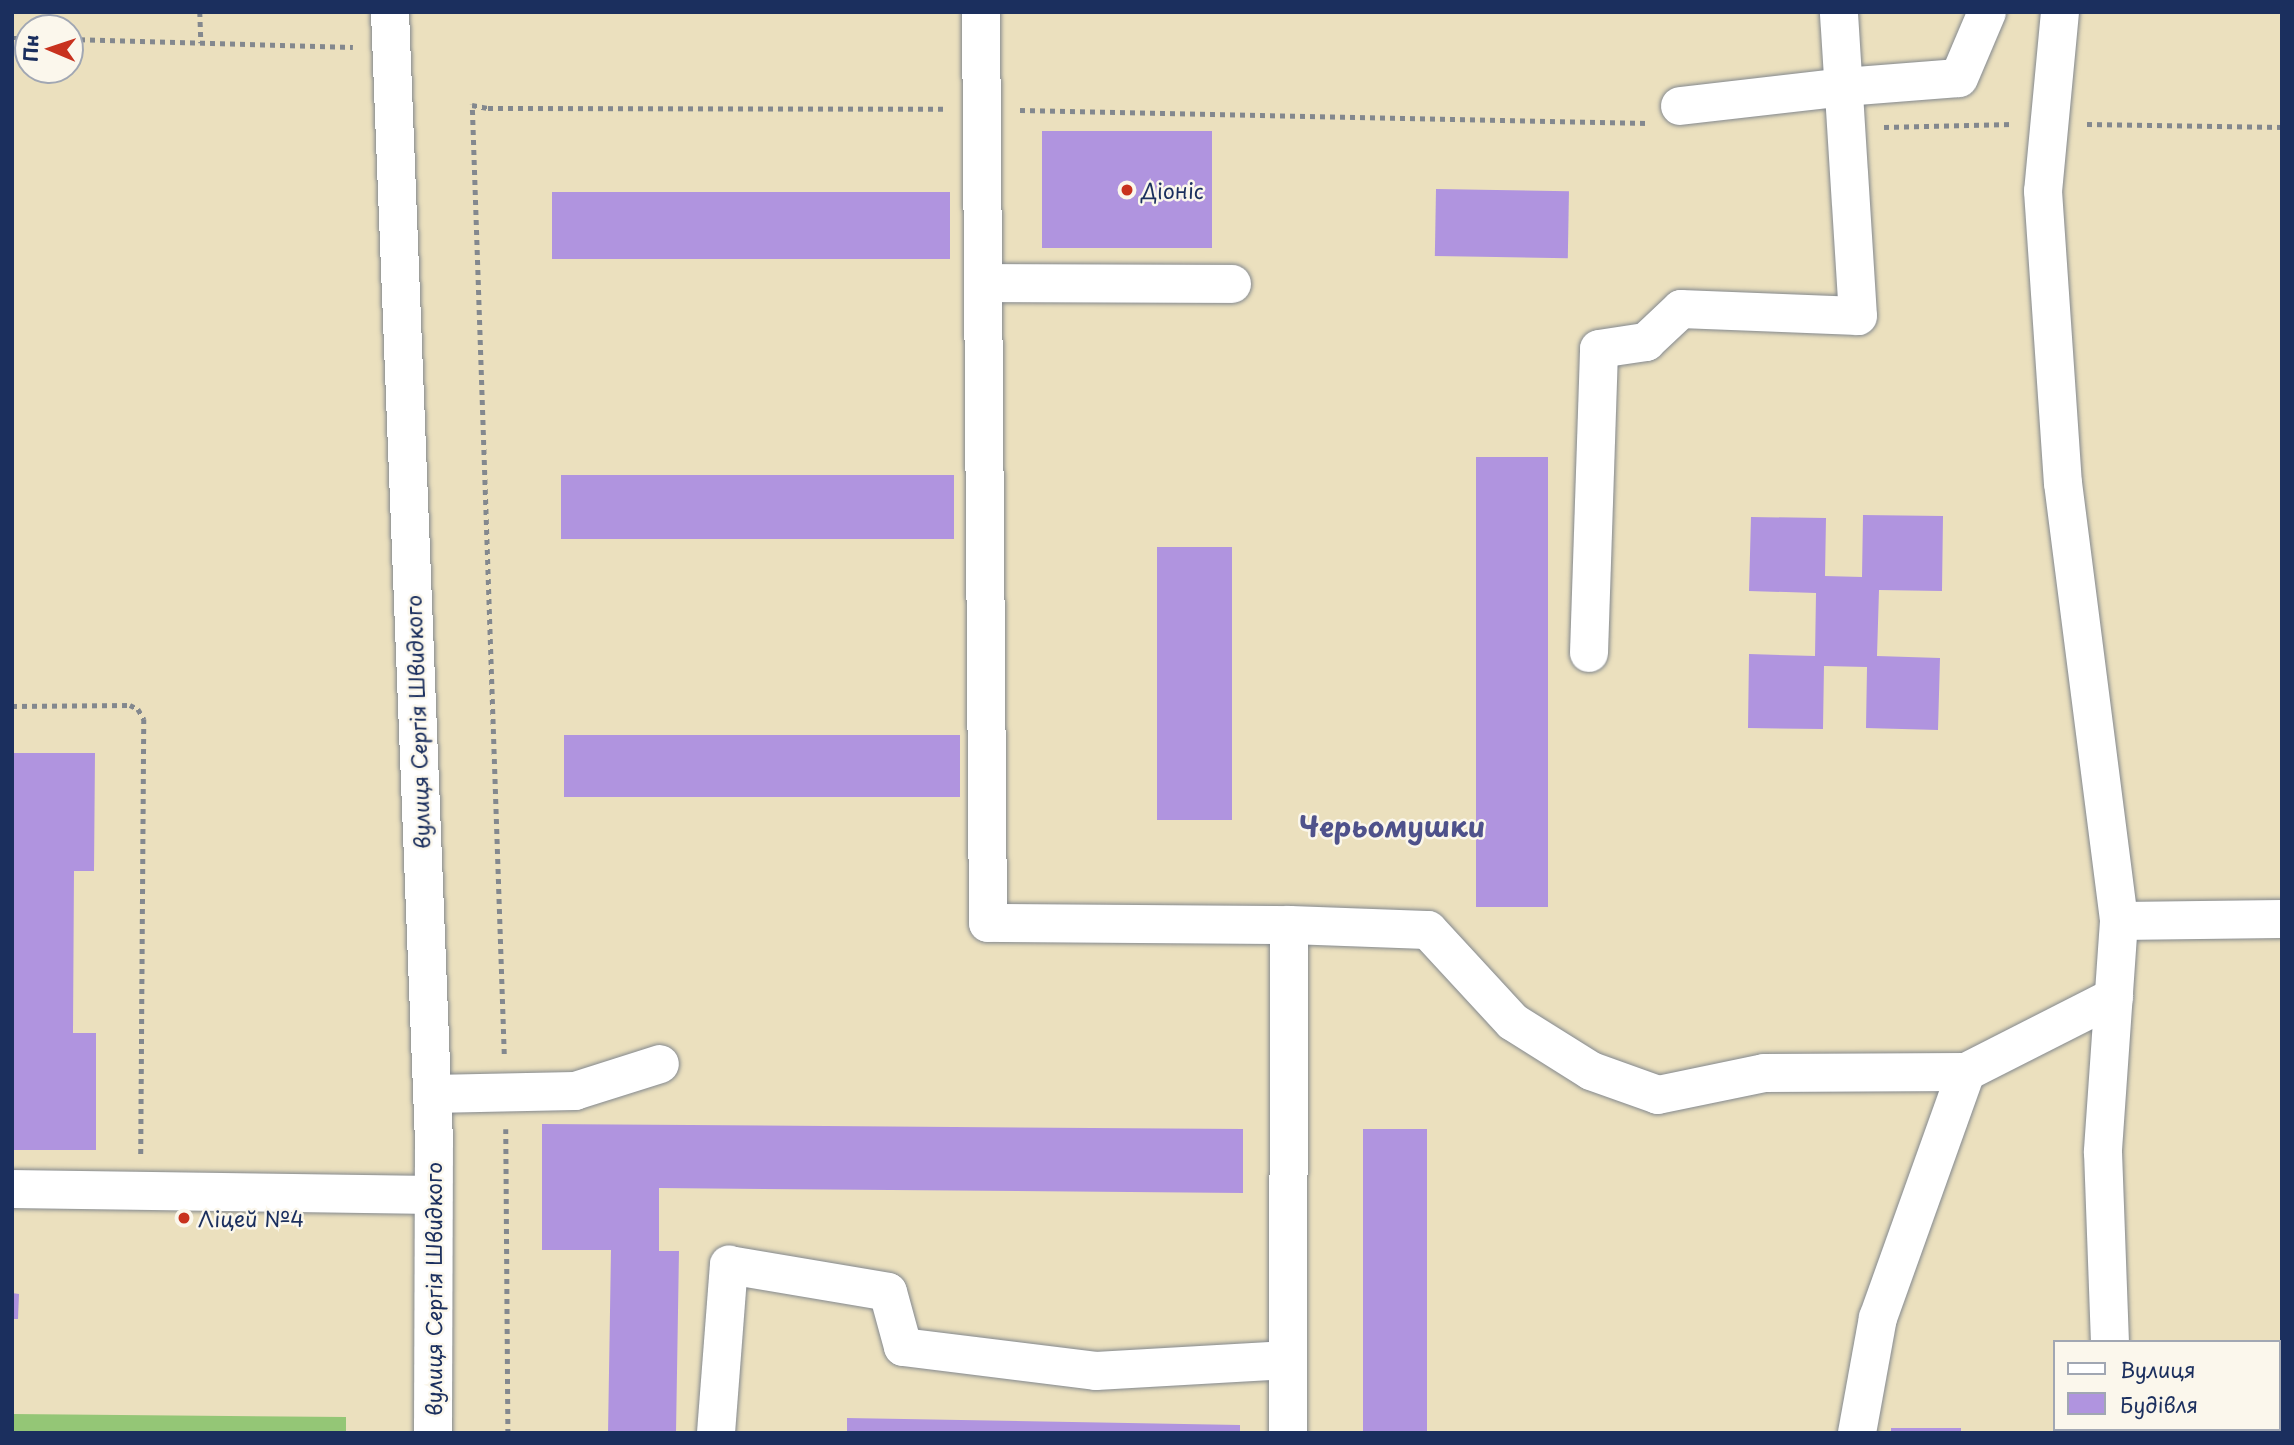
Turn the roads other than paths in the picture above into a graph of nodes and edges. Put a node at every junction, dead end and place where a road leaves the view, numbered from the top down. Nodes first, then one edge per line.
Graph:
1 (390, 12) edge
2 (981, 12) edge
3 (1839, 12) edge
4 (1987, 12) edge
5 (2060, 12) edge
6 (1844, 87) junction
7 (1665, 115) road end
8 (984, 283) junction
9 (1232, 284) dead end
10 (1589, 653) dead end
11 (2282, 919) edge
12 (2119, 920) junction
13 (1289, 925) junction
14 (2114, 997) junction
15 (660, 1064) dead end
16 (1966, 1072) junction
17 (432, 1094) junction
18 (12, 1189) edge
19 (433, 1195) junction
20 (2110, 1340) edge
21 (1288, 1360) junction
22 (433, 1433) edge
23 (716, 1433) edge
24 (1288, 1433) edge
25 (1857, 1433) edge

1 - 17 street, вулиця Сергія Швидкого
2 - 8 street
3 - 6 street
4 - 6 street
5 - 12 street
6 - 7 street
6 - 10 street
8 - 9 street
8 - 13 street
11 - 12 street
12 - 14 street
13 - 16 street
13 - 21 street
14 - 16 street
14 - 20 street
15 - 17 street
16 - 25 street
17 - 19 street, вулиця Сергія Швидкого
18 - 19 street
19 - 22 street, вулиця Сергія Швидкого
21 - 23 street
21 - 24 street

